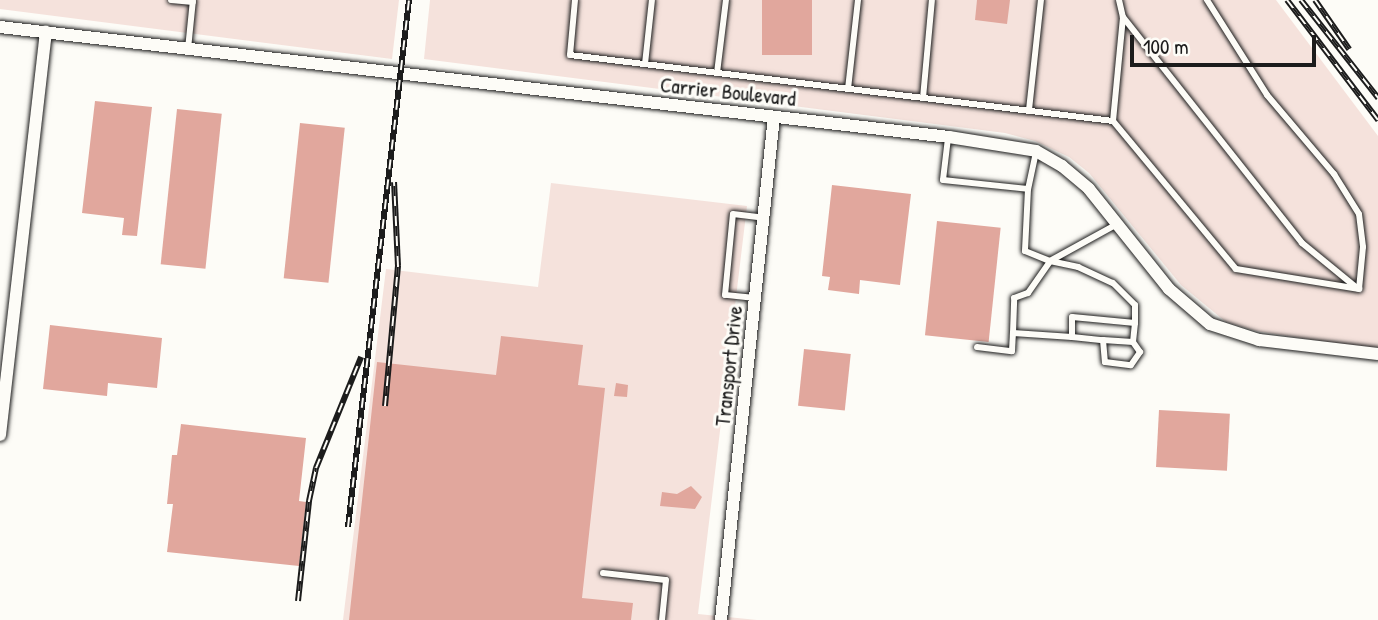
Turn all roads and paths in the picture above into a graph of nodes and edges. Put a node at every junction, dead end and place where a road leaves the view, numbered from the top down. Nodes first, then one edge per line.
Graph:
1 (171, 0) edge
2 (575, 0) edge
3 (652, 0) edge
4 (726, 0) edge
5 (858, 0) edge
6 (932, 0) edge
7 (1041, 0) edge
8 (1119, 0) edge
9 (1207, 0) edge
10 (193, 1) edge
11 (1123, 17) junction
12 (0, 27) edge
13 (46, 32) junction
14 (188, 49) junction
15 (645, 64) junction
16 (717, 73) junction
17 (848, 89) junction
18 (923, 98) junction
19 (1029, 110) junction
20 (774, 117) junction
21 (1113, 121) junction
22 (948, 137) junction
23 (1037, 151) junction
24 (1028, 188) junction
25 (764, 218) junction
26 (1117, 224) junction
27 (1050, 261) junction
28 (1359, 289) junction
29 (755, 298) junction
30 (1135, 323) junction
31 (1013, 333) junction
32 (1072, 337) junction
33 (1103, 340) junction
34 (1133, 342) junction
35 (977, 347) dead end
36 (1378, 354) edge
37 (0, 435) edge
38 (603, 573) dead end
39 (662, 620) edge
40 (721, 620) edge

1 - 10 lane
2 - 15 lane
3 - 15 lane
4 - 16 lane
5 - 17 lane
6 - 18 lane
7 - 19 lane
8 - 11 lane
9 - 28 lane
10 - 14 lane
11 - 21 lane
11 - 28 lane
12 - 13 street, Carrier Boulevard
13 - 14 street, Carrier Boulevard
13 - 37 street
14 - 20 street, Carrier Boulevard
15 - 16 lane
16 - 17 lane
17 - 18 lane
18 - 19 lane
19 - 21 lane
20 - 22 street, Carrier Boulevard
20 - 25 street, Transport Drive
21 - 28 lane
22 - 23 street, Carrier Boulevard
22 - 24 lane
23 - 24 lane
23 - 26 street, Carrier Boulevard
24 - 27 lane
25 - 29 street, Transport Drive
25 - 29 lane
26 - 27 lane
26 - 36 street, Carrier Boulevard
27 - 30 lane
27 - 31 lane
29 - 40 street, Transport Drive
30 - 32 lane
30 - 34 lane
31 - 32 lane
31 - 35 lane
32 - 33 lane
33 - 34 lane
33 - 34 lane
38 - 39 lane

